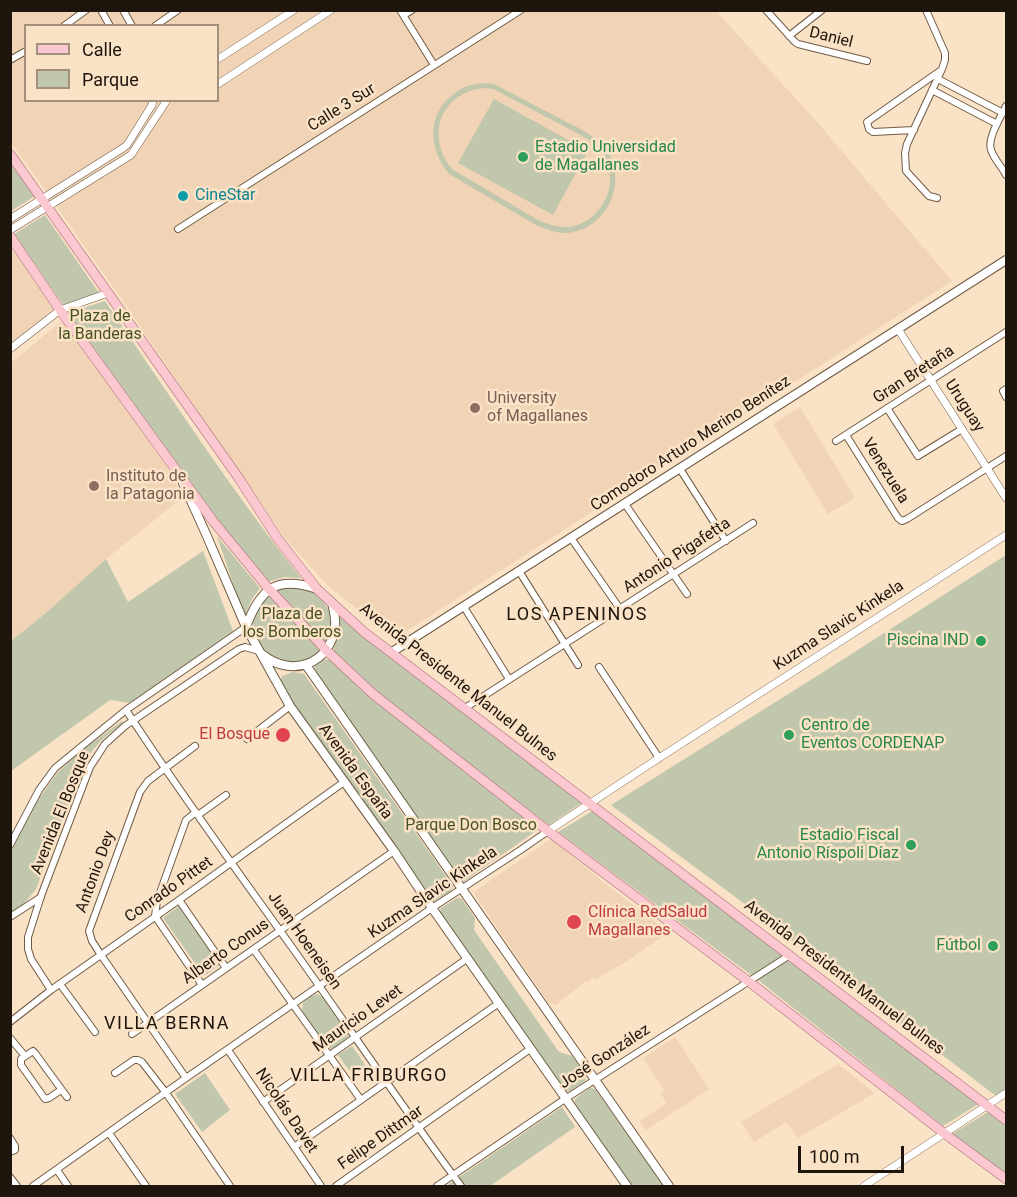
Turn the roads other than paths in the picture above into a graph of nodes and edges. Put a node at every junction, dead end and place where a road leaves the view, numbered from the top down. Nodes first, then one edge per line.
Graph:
1 (86, 10) edge
2 (101, 10) edge
3 (123, 10) edge
4 (178, 10) edge
5 (294, 10) edge
6 (331, 10) edge
7 (412, 10) edge
8 (504, 10) edge
9 (766, 10) edge
10 (822, 10) edge
11 (926, 10) edge
12 (519, 11) edge
13 (402, 13) edge
14 (508, 18) junction
15 (67, 24) edge
16 (109, 24) edge
17 (131, 24) edge
18 (157, 24) edge
19 (789, 36) junction
20 (24, 52) edge
21 (219, 58) edge
22 (10, 60) edge
23 (867, 61) dead end
24 (434, 66) junction
25 (942, 69) junction
26 (938, 79) junction
27 (219, 83) edge
28 (932, 90) junction
29 (153, 102) edge
30 (166, 102) edge
31 (1005, 109) edge
32 (997, 124) junction
33 (914, 130) junction
34 (10, 154) edge
35 (1006, 175) edge
36 (937, 198) dead end
37 (42, 199) junction
38 (48, 208) junction
39 (10, 219) edge
40 (178, 229) dead end
41 (10, 230) edge
42 (10, 236) edge
43 (1006, 260) edge
44 (108, 293) junction
45 (60, 310) junction
46 (898, 329) junction
47 (1006, 332) edge
48 (10, 349) edge
49 (931, 380) junction
50 (887, 408) junction
51 (962, 429) junction
52 (846, 435) junction
53 (836, 441) dead end
54 (1006, 456) edge
55 (988, 468) junction
56 (680, 469) junction
57 (177, 472) junction
58 (1006, 498) edge
59 (625, 504) junction
60 (753, 523) dead end
61 (1006, 536) edge
62 (571, 538) junction
63 (726, 541) junction
64 (519, 571) junction
65 (674, 574) junction
66 (269, 589) junction
67 (317, 589) junction
68 (687, 594) dead end
69 (332, 603) junction
70 (464, 607) junction
71 (620, 609) junction
72 (246, 627) junction
73 (565, 644) junction
74 (326, 650) junction
75 (259, 651) junction
76 (392, 652) junction
77 (306, 665) junction
78 (578, 665) dead end
79 (600, 667) dead end
80 (510, 679) junction
81 (290, 706) junction
82 (465, 708) junction
83 (126, 710) junction
84 (134, 721) junction
85 (247, 739) dead end
86 (195, 746) dead end
87 (659, 758) junction
88 (165, 768) junction
89 (344, 782) junction
90 (226, 795) dead end
91 (590, 803) junction
92 (197, 813) junction
93 (548, 831) junction
94 (10, 845) edge
95 (394, 851) junction
96 (232, 863) junction
97 (462, 889) junction
98 (41, 896) junction
99 (179, 900) junction
100 (432, 908) junction
101 (155, 916) junction
102 (10, 917) edge
103 (280, 931) junction
104 (254, 950) junction
105 (101, 955) junction
106 (790, 956) junction
107 (468, 958) junction
108 (226, 968) junction
109 (748, 981) junction
110 (60, 984) junction
111 (202, 985) junction
112 (320, 986) junction
113 (51, 990) junction
114 (293, 1004) junction
115 (499, 1004) junction
116 (10, 1022) edge
117 (148, 1023) junction
118 (94, 1032) dead end
119 (132, 1034) dead end
120 (355, 1037) junction
121 (10, 1038) edge
122 (530, 1049) junction
123 (228, 1050) junction
124 (330, 1055) junction
125 (25, 1056) junction
126 (115, 1074) dead end
127 (186, 1078) junction
128 (594, 1080) junction
129 (386, 1083) junction
130 (62, 1090) junction
131 (166, 1093) junction
132 (1006, 1093) edge
133 (67, 1097) dead end
134 (565, 1099) junction
135 (361, 1100) junction
136 (263, 1102) junction
137 (987, 1106) junction
138 (1006, 1120) edge
139 (418, 1128) junction
140 (109, 1133) junction
141 (945, 1134) junction
142 (10, 1138) edge
143 (294, 1147) junction
144 (10, 1152) edge
145 (57, 1170) junction
146 (453, 1175) junction
147 (10, 1177) edge
148 (1006, 1179) edge
149 (17, 1186) edge
150 (33, 1186) edge
151 (68, 1186) edge
152 (146, 1186) edge
153 (230, 1186) edge
154 (321, 1186) edge
155 (336, 1186) edge
156 (437, 1186) edge
157 (461, 1186) edge
158 (627, 1186) edge
159 (669, 1186) edge
160 (864, 1186) edge

1 - 15 street
2 - 16 street
3 - 17 street
4 - 18 street
5 - 21 street
6 - 27 street
7 - 13 street
8 - 14 street
9 - 19 street, Daniel
10 - 19 street
11 - 25 street
12 - 14 street, Calle 3 Sur
13 - 24 street
14 - 24 street, Calle 3 Sur
19 - 23 street, Daniel
20 - 22 street
24 - 40 street, Calle 3 Sur
25 - 26 street
25 - 33 street
26 - 28 street
26 - 31 street
28 - 32 street
28 - 33 street
29 - 37 street
30 - 38 street
31 - 32 street
32 - 35 street
33 - 36 street
34 - 37 main road, Avenida Presidente Manuel Bulnes
37 - 38 main road, Avenida Presidente Manuel Bulnes
37 - 39 street
38 - 41 street
38 - 44 main road, Avenida Presidente Manuel Bulnes
42 - 45 main road
43 - 46 main road, Comodoro Arturo Merino Benítez
44 - 45 street
44 - 67 main road, Avenida Presidente Manuel Bulnes
45 - 48 street
45 - 57 main road
46 - 49 street, Uruguay
46 - 56 main road, Comodoro Arturo Merino Benítez
47 - 49 street, Gran Bretaña
49 - 50 street, Gran Bretaña
49 - 51 street, Uruguay
50 - 51 street
50 - 52 street, Gran Bretaña
51 - 55 street, Uruguay
52 - 53 street, Gran Bretaña
52 - 55 street, Venezuela
54 - 55 street
55 - 58 street, Uruguay
56 - 59 main road, Comodoro Arturo Merino Benítez
56 - 63 street
57 - 66 main road
57 - 72 main road, Avenida España
59 - 62 main road, Comodoro Arturo Merino Benítez
59 - 65 street
60 - 63 street, Antonio Pigafetta
61 - 87 street, Kuzma Slavic Kinkela
62 - 64 main road, Comodoro Arturo Merino Benítez
62 - 71 street
63 - 65 street, Antonio Pigafetta
64 - 70 main road, Comodoro Arturo Merino Benítez
64 - 73 street
65 - 68 street
65 - 71 street, Antonio Pigafetta
66 - 67 main road
66 - 72 main road
66 - 74 main road
67 - 69 main road, Avenida Presidente Manuel Bulnes
69 - 74 main road
69 - 76 main road, Avenida Presidente Manuel Bulnes
70 - 76 main road, Comodoro Arturo Merino Benítez
70 - 80 street
71 - 73 street, Antonio Pigafetta
72 - 75 main road, Avenida España
72 - 83 street, Avenida El Bosque
73 - 78 street
73 - 80 street, Antonio Pigafetta
74 - 77 main road
74 - 93 main road
75 - 77 main road
75 - 81 main road, Avenida España
75 - 84 street, Avenida El Bosque
76 - 82 main road, Avenida Presidente Manuel Bulnes
77 - 97 main road, Avenida España
79 - 87 street
80 - 82 street, Antonio Pigafetta
81 - 85 street
81 - 89 main road, Avenida España
82 - 91 main road, Avenida Presidente Manuel Bulnes
83 - 84 street, Juan Hoeneisen
83 - 94 street, Avenida El Bosque
84 - 88 street, Juan Hoeneisen
84 - 98 street, Avenida El Bosque
86 - 88 street, Antonio Dey
87 - 91 street, Kuzma Slavic Kinkela
88 - 92 street, Juan Hoeneisen
88 - 105 street, Antonio Dey
89 - 95 main road, Avenida España
89 - 96 street, Conrado Pittet
90 - 92 street
91 - 93 street, Kuzma Slavic Kinkela
91 - 106 main road, Avenida Presidente Manuel Bulnes
92 - 96 street, Juan Hoeneisen
92 - 101 street
93 - 97 street, Kuzma Slavic Kinkela
93 - 109 main road
95 - 100 main road, Avenida España
95 - 103 street, Alberto Conus
96 - 99 street, Conrado Pittet
96 - 103 street, Juan Hoeneisen
97 - 100 street, Kuzma Slavic Kinkela
97 - 128 main road, Avenida España
98 - 102 street, Avenida El Bosque
98 - 113 street
99 - 101 street, Conrado Pittet
99 - 108 street
100 - 107 main road, Avenida España
100 - 112 street, Kuzma Slavic Kinkela
101 - 105 street, Conrado Pittet
101 - 111 street
103 - 104 street, Alberto Conus
103 - 112 street, Juan Hoeneisen
104 - 108 street, Alberto Conus
104 - 114 street
105 - 110 street, Conrado Pittet
105 - 117 street, Antonio Dey
106 - 109 street, José González
106 - 137 main road, Avenida Presidente Manuel Bulnes
107 - 115 main road, Avenida España
107 - 120 street, Mauricio Levet
108 - 111 street, Alberto Conus
109 - 128 street, José González
109 - 141 main road
110 - 113 street, Conrado Pittet
110 - 118 street
111 - 117 street, Alberto Conus
112 - 114 street, Kuzma Slavic Kinkela
112 - 120 street, Juan Hoeneisen
113 - 116 street, Conrado Pittet
114 - 123 street, Kuzma Slavic Kinkela
114 - 124 street
115 - 122 main road, Avenida España
115 - 129 street
117 - 119 street, Alberto Conus
117 - 127 street, Antonio Dey
120 - 124 street, Mauricio Levet
120 - 129 street, Juan Hoeneisen
121 - 125 street
122 - 134 main road, Avenida España
122 - 139 street, Felipe Dittmar
123 - 127 street, Kuzma Slavic Kinkela
123 - 136 street, Nicolás Davet
124 - 135 street
124 - 136 street, Mauricio Levet
125 - 130 street
125 - 130 street
126 - 131 street
127 - 131 street, Kuzma Slavic Kinkela
128 - 134 street, José González
128 - 159 main road, Avenida España
129 - 135 street
129 - 139 street, Juan Hoeneisen
130 - 133 street
131 - 140 street, Kuzma Slavic Kinkela
131 - 153 street
132 - 137 street
134 - 146 street, José González
134 - 158 main road, Avenida España
135 - 143 street
136 - 143 street, Nicolás Davet
137 - 138 main road, Avenida Presidente Manuel Bulnes
137 - 141 street
139 - 146 street, Juan Hoeneisen
139 - 155 street, Felipe Dittmar
140 - 145 street, Kuzma Slavic Kinkela
140 - 152 street
141 - 148 main road
141 - 160 street
142 - 144 street
143 - 154 street, Nicolás Davet
145 - 150 street, Kuzma Slavic Kinkela
145 - 151 street
146 - 156 street, José González
146 - 157 street, Juan Hoeneisen
147 - 149 street

